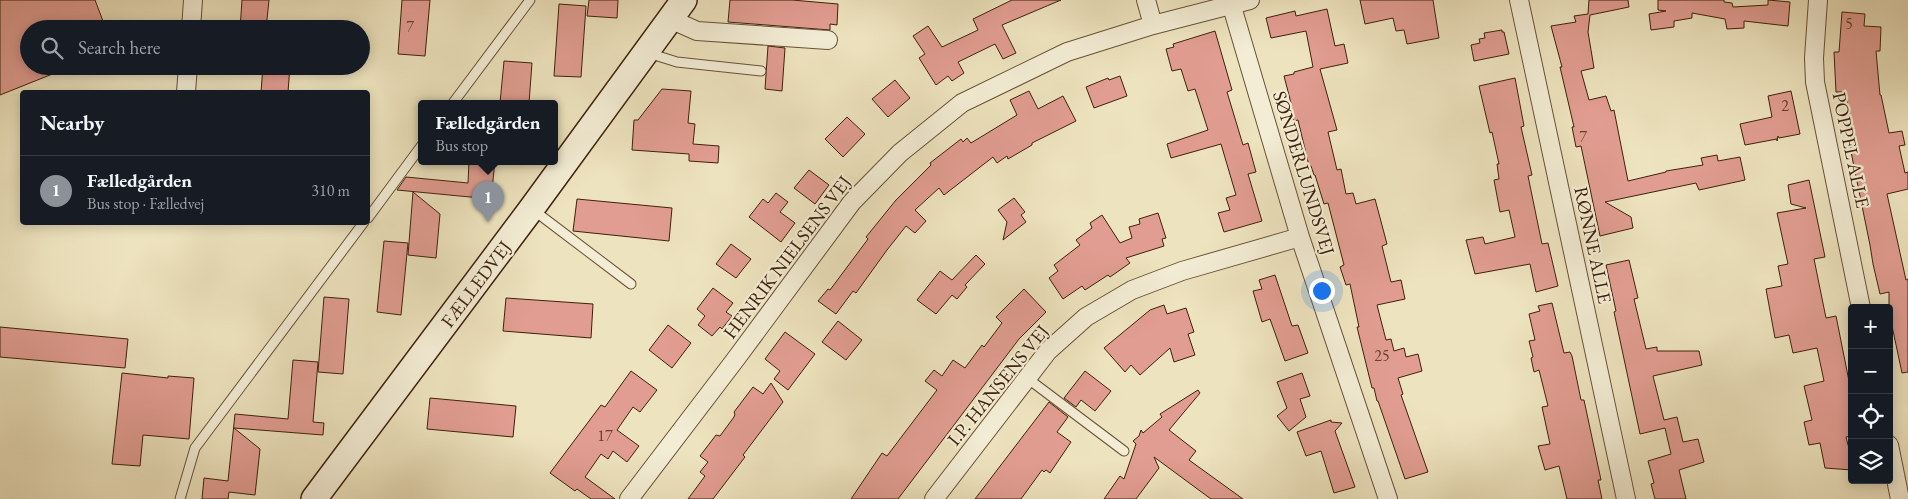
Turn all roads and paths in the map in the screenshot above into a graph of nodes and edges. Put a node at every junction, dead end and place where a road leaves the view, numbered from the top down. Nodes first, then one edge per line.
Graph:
1 (193, 0) edge
2 (530, 0) edge
3 (1146, 0) edge
4 (1250, 0) edge
5 (1519, 0) edge
6 (1818, 0) edge
7 (1230, 2) edge
8 (677, 9) edge
9 (191, 20) edge
10 (1153, 25) junction
11 (828, 40) dead end
12 (646, 52) junction
13 (761, 71) dead end
14 (187, 75) edge
15 (186, 90) edge
16 (455, 100) edge
17 (418, 150) edge
18 (532, 208) junction
19 (370, 215) edge
20 (362, 225) edge
21 (1300, 237) junction
22 (631, 284) dead end
23 (1860, 304) edge
24 (1027, 378) junction
25 (1124, 451) dead end
26 (1893, 465) edge
27 (180, 499) edge
28 (314, 499) edge
29 (628, 499) edge
30 (934, 499) edge
31 (1388, 499) edge
32 (1626, 499) edge
33 (1900, 499) edge

1 - 9 street
2 - 16 lane
3 - 10 street
4 - 7 street, HENRIK NIELSENS VEJ
5 - 32 street, RØNNE ALLE
6 - 23 street, POPPEL ALLE
7 - 10 street, HENRIK NIELSENS VEJ
7 - 21 street, SØNDERLUNDSVEJ
8 - 11 street, FÆLLEDVEJ
8 - 12 street, FÆLLEDVEJ
10 - 29 street, HENRIK NIELSENS VEJ
12 - 13 lane
12 - 18 street, FÆLLEDVEJ
14 - 15 street
17 - 19 lane
18 - 22 lane
18 - 28 street, FÆLLEDVEJ
20 - 27 lane
21 - 24 street, I.P. HANSENS VEJ
21 - 31 street, SØNDERLUNDSVEJ
24 - 25 lane
24 - 30 street, I.P. HANSENS VEJ
26 - 33 street

